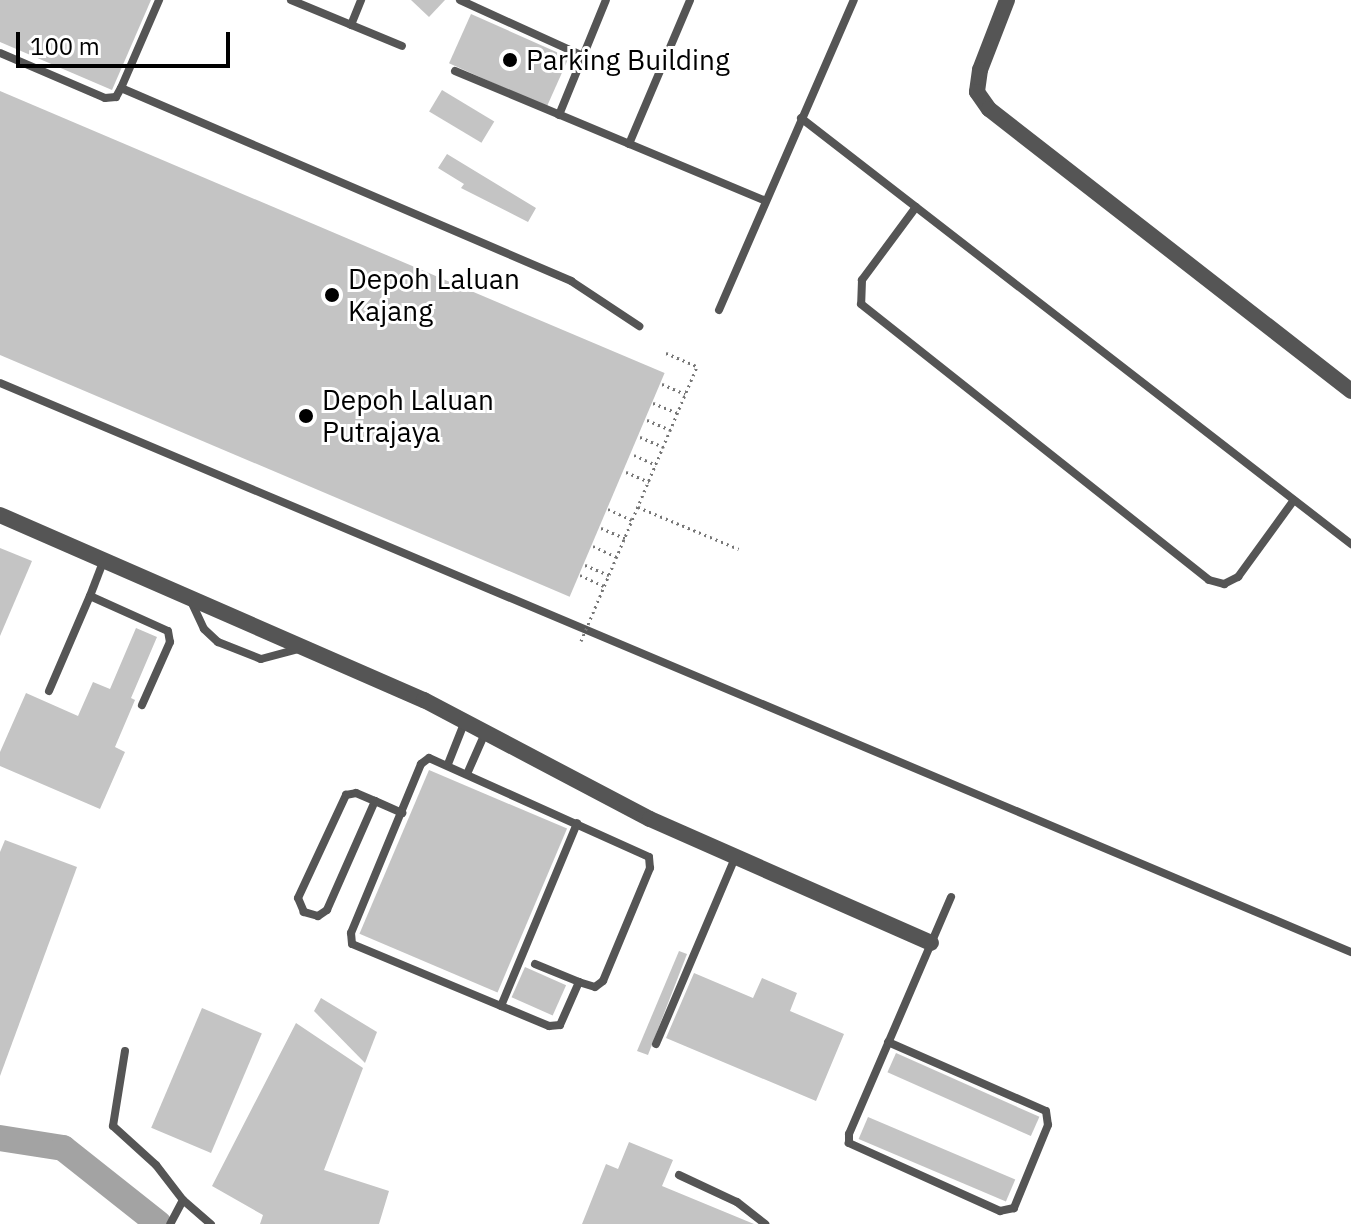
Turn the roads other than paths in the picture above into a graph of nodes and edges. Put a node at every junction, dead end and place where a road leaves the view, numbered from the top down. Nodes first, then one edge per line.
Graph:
1 (159, 0) edge
2 (291, 0) edge
3 (361, 0) edge
4 (460, 0) edge
5 (606, 0) edge
6 (690, 0) edge
7 (854, 0) edge
8 (1007, 0) edge
9 (351, 25) junction
10 (402, 46) dead end
11 (0, 53) edge
12 (583, 56) junction
13 (455, 71) dead end
14 (121, 88) junction
15 (559, 115) junction
16 (801, 118) junction
17 (629, 144) junction
18 (766, 201) junction
19 (916, 207) junction
20 (719, 310) dead end
21 (639, 326) dead end
22 (0, 383) edge
23 (1351, 391) edge
24 (1294, 500) junction
25 (0, 515) edge
26 (1351, 544) edge
27 (104, 559) junction
28 (90, 596) junction
29 (190, 599) junction
30 (303, 648) junction
31 (49, 691) dead end
32 (142, 705) dead end
33 (465, 721) junction
34 (486, 730) junction
35 (448, 764) junction
36 (467, 774) junction
37 (375, 801) junction
38 (402, 813) junction
39 (577, 823) junction
40 (735, 858) junction
41 (951, 897) dead end
42 (931, 943) junction
43 (1351, 952) edge
44 (535, 964) dead end
45 (579, 982) junction
46 (501, 1006) junction
47 (888, 1042) junction
48 (656, 1044) dead end
49 (125, 1051) dead end
50 (679, 1175) dead end
51 (183, 1200) junction
52 (172, 1222) edge
53 (211, 1224) edge
54 (765, 1224) edge

1 - 14 lane
2 - 9 lane
3 - 9 lane
4 - 12 lane
5 - 12 lane
6 - 17 lane
7 - 16 lane
8 - 23 street
9 - 10 lane
11 - 14 lane
12 - 15 lane
13 - 15 lane
14 - 21 lane
15 - 17 lane
16 - 18 lane
16 - 19 lane
17 - 18 lane
18 - 20 lane
19 - 24 lane
19 - 24 lane
22 - 43 lane
24 - 26 lane
25 - 27 street
27 - 28 lane
27 - 29 street
28 - 31 lane
28 - 32 lane
29 - 30 street
29 - 30 lane
30 - 33 street
33 - 34 street
33 - 35 lane
34 - 36 lane
34 - 40 street
35 - 36 lane
35 - 38 lane
36 - 39 lane
37 - 37 lane
37 - 38 lane
38 - 46 lane
39 - 45 lane
39 - 46 lane
40 - 42 street
40 - 48 lane
41 - 42 lane
42 - 47 lane
44 - 45 lane
45 - 46 lane
47 - 47 lane
49 - 51 lane
50 - 54 lane
51 - 52 lane
51 - 53 lane

